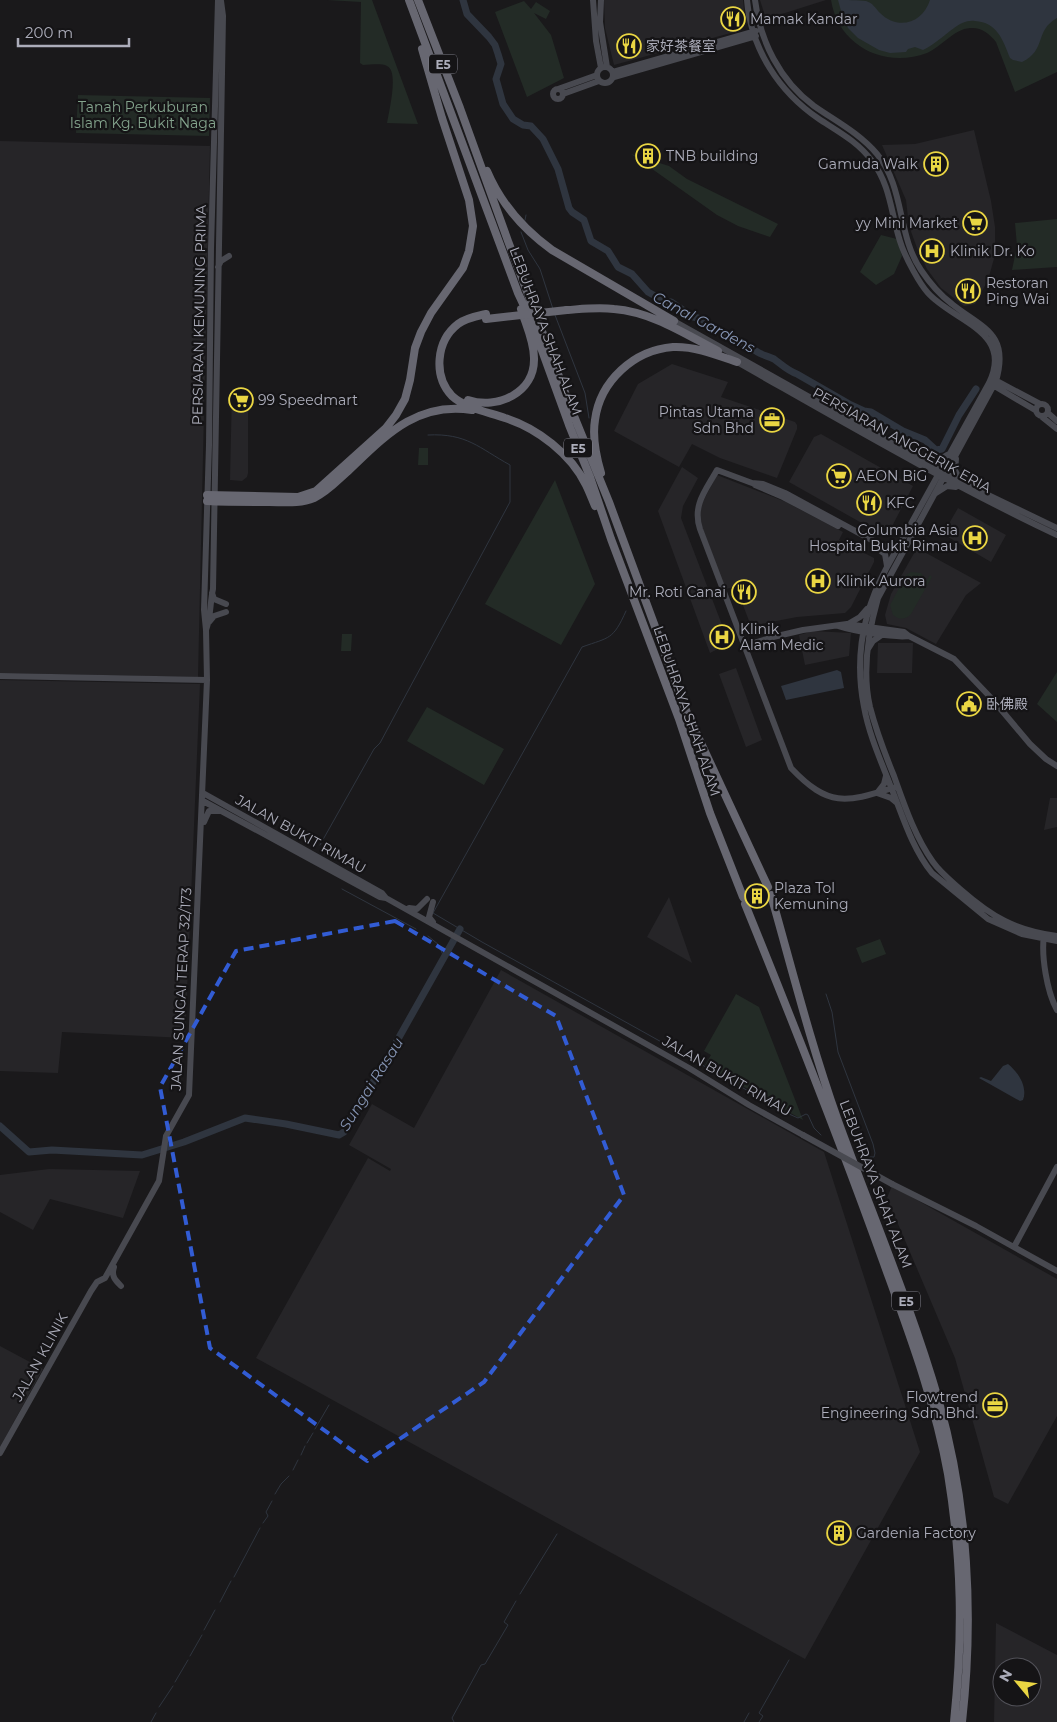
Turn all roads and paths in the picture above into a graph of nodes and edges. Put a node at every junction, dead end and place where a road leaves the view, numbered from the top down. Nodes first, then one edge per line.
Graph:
1 (218, 0) edge
2 (222, 0) edge
3 (409, 0) edge
4 (418, 0) edge
5 (593, 0) edge
6 (601, 0) edge
7 (747, 0) edge
8 (755, 0) edge
9 (748, 18) junction
10 (762, 32) junction
11 (754, 34) junction
12 (743, 38) junction
13 (758, 48) junction
14 (604, 67) junction
15 (613, 74) junction
16 (598, 78) junction
17 (460, 108) junction
18 (229, 256) dead end
19 (218, 270) junction
20 (518, 293) junction
21 (566, 308) junction
22 (486, 316) junction
23 (674, 322) junction
24 (737, 362) junction
25 (992, 382) junction
26 (1038, 407) junction
27 (491, 414) junction
28 (1045, 415) junction
29 (1057, 422) edge
30 (1057, 430) edge
31 (954, 452) junction
32 (925, 465) junction
33 (942, 474) junction
34 (961, 482) junction
35 (752, 483) junction
36 (933, 495) junction
37 (211, 496) junction
38 (609, 502) junction
39 (989, 502) junction
40 (817, 510) junction
41 (918, 510) junction
42 (822, 518) junction
43 (1057, 528) edge
44 (1057, 535) edge
45 (611, 539) junction
46 (900, 543) junction
47 (887, 567) junction
48 (212, 589) junction
49 (226, 604) dead end
50 (871, 608) junction
51 (226, 612) dead end
52 (209, 622) junction
53 (846, 626) junction
54 (867, 629) junction
55 (206, 630) junction
56 (884, 632) junction
57 (744, 646) junction
58 (864, 650) junction
59 (0, 676) edge
60 (208, 680) junction
61 (1057, 766) edge
62 (886, 775) junction
63 (204, 781) junction
64 (895, 787) junction
65 (203, 793) junction
66 (877, 793) junction
67 (203, 801) junction
68 (897, 804) junction
69 (222, 808) junction
70 (202, 830) junction
71 (398, 904) junction
72 (436, 925) junction
73 (1057, 936) edge
74 (1032, 937) junction
75 (1046, 937) junction
76 (1057, 942) edge
77 (1045, 951) junction
78 (1057, 1010) edge
79 (1057, 1167) edge
80 (1014, 1247) junction
81 (120, 1252) junction
82 (1057, 1271) edge
83 (105, 1278) joint
84 (121, 1286) dead end
85 (0, 1453) edge
86 (954, 1722) edge
87 (962, 1722) edge

1 - 37 street, PERSIARAN KEMUNING PRIMA
2 - 19 street, PERSIARAN KEMUNING PRIMA
3 - 20 highway, LEBUHRAYA SHAH ALAM / E5
3 - 37 highway
4 - 17 highway, LEBUHRAYA SHAH ALAM / E5
5 - 14 street
6 - 14 street
7 - 9 street
8 - 10 street
9 - 11 street
9 - 12 street
10 - 11 street
10 - 25 street
11 - 12 street
11 - 13 street
12 - 13 street
12 - 15 street
13 - 25 street
14 - 15 street
14 - 16 street
15 - 16 street
16 - 16 street
17 - 23 highway
17 - 38 highway, LEBUHRAYA SHAH ALAM / E5
18 - 19 street
19 - 37 street, PERSIARAN KEMUNING PRIMA
20 - 22 highway
20 - 45 highway, LEBUHRAYA SHAH ALAM / E5
21 - 22 highway, bridge
21 - 23 highway
21 - 24 highway
22 - 27 highway
23 - 32 street, PERSIARAN ANGGERIK ERIA
24 - 32 street, PERSIARAN ANGGERIK ERIA
24 - 38 highway
25 - 26 street
25 - 31 street
26 - 28 street
26 - 28 street
27 - 37 highway
27 - 45 highway
28 - 29 street
28 - 30 street
31 - 32 street
31 - 33 street
31 - 34 street
32 - 33 street, PERSIARAN ANGGERIK ERIA
32 - 41 street
33 - 34 street, PERSIARAN ANGGERIK ERIA
33 - 36 street
33 - 39 street, PERSIARAN ANGGERIK ERIA
33 - 41 street
34 - 43 street, PERSIARAN ANGGERIK ERIA
35 - 40 street
35 - 42 street
35 - 57 street
36 - 39 street
36 - 50 street
37 - 48 street, PERSIARAN KEMUNING PRIMA
37 - 55 street, PERSIARAN KEMUNING PRIMA
38 - 87 highway, LEBUHRAYA SHAH ALAM / E5
39 - 44 street, PERSIARAN ANGGERIK ERIA
40 - 42 street
40 - 46 street
41 - 46 street
42 - 47 street
45 - 86 highway, LEBUHRAYA SHAH ALAM / E5
46 - 47 street
47 - 50 street
48 - 49 street
48 - 52 street, PERSIARAN KEMUNING PRIMA
50 - 53 street
50 - 54 street
50 - 56 street
51 - 52 street
52 - 55 street, PERSIARAN KEMUNING PRIMA
53 - 54 street
53 - 57 street
53 - 58 street
54 - 56 street
54 - 58 street
55 - 60 street, PERSIARAN KEMUNING PRIMA
56 - 58 street
56 - 61 street
57 - 66 street
58 - 62 street
58 - 64 street
59 - 60 street
60 - 63 street, JALAN SUNGAI TERAP 32/173
62 - 64 street
62 - 66 street
63 - 65 street, JALAN SUNGAI TERAP 32/173
63 - 69 street
64 - 66 street
64 - 68 street
64 - 75 street
65 - 67 street, JALAN SUNGAI TERAP 32/173
65 - 69 street, JALAN BUKIT RIMAU
66 - 68 street
67 - 69 street, JALAN BUKIT RIMAU
67 - 70 street, JALAN SUNGAI TERAP 32/173
68 - 74 street
69 - 70 street
69 - 71 street, JALAN BUKIT RIMAU
70 - 81 street, JALAN SUNGAI TERAP 32/173
71 - 72 street, JALAN BUKIT RIMAU
71 - 72 street
72 - 80 street, JALAN BUKIT RIMAU, bridge
73 - 75 street
74 - 75 street
74 - 77 street
75 - 76 street
75 - 77 street
76 - 77 street
77 - 78 street
79 - 80 street
80 - 82 street, JALAN BUKIT RIMAU
81 - 83 street, JALAN SUNGAI TERAP 32/173
81 - 84 street
83 - 85 street, JALAN KLINIK

